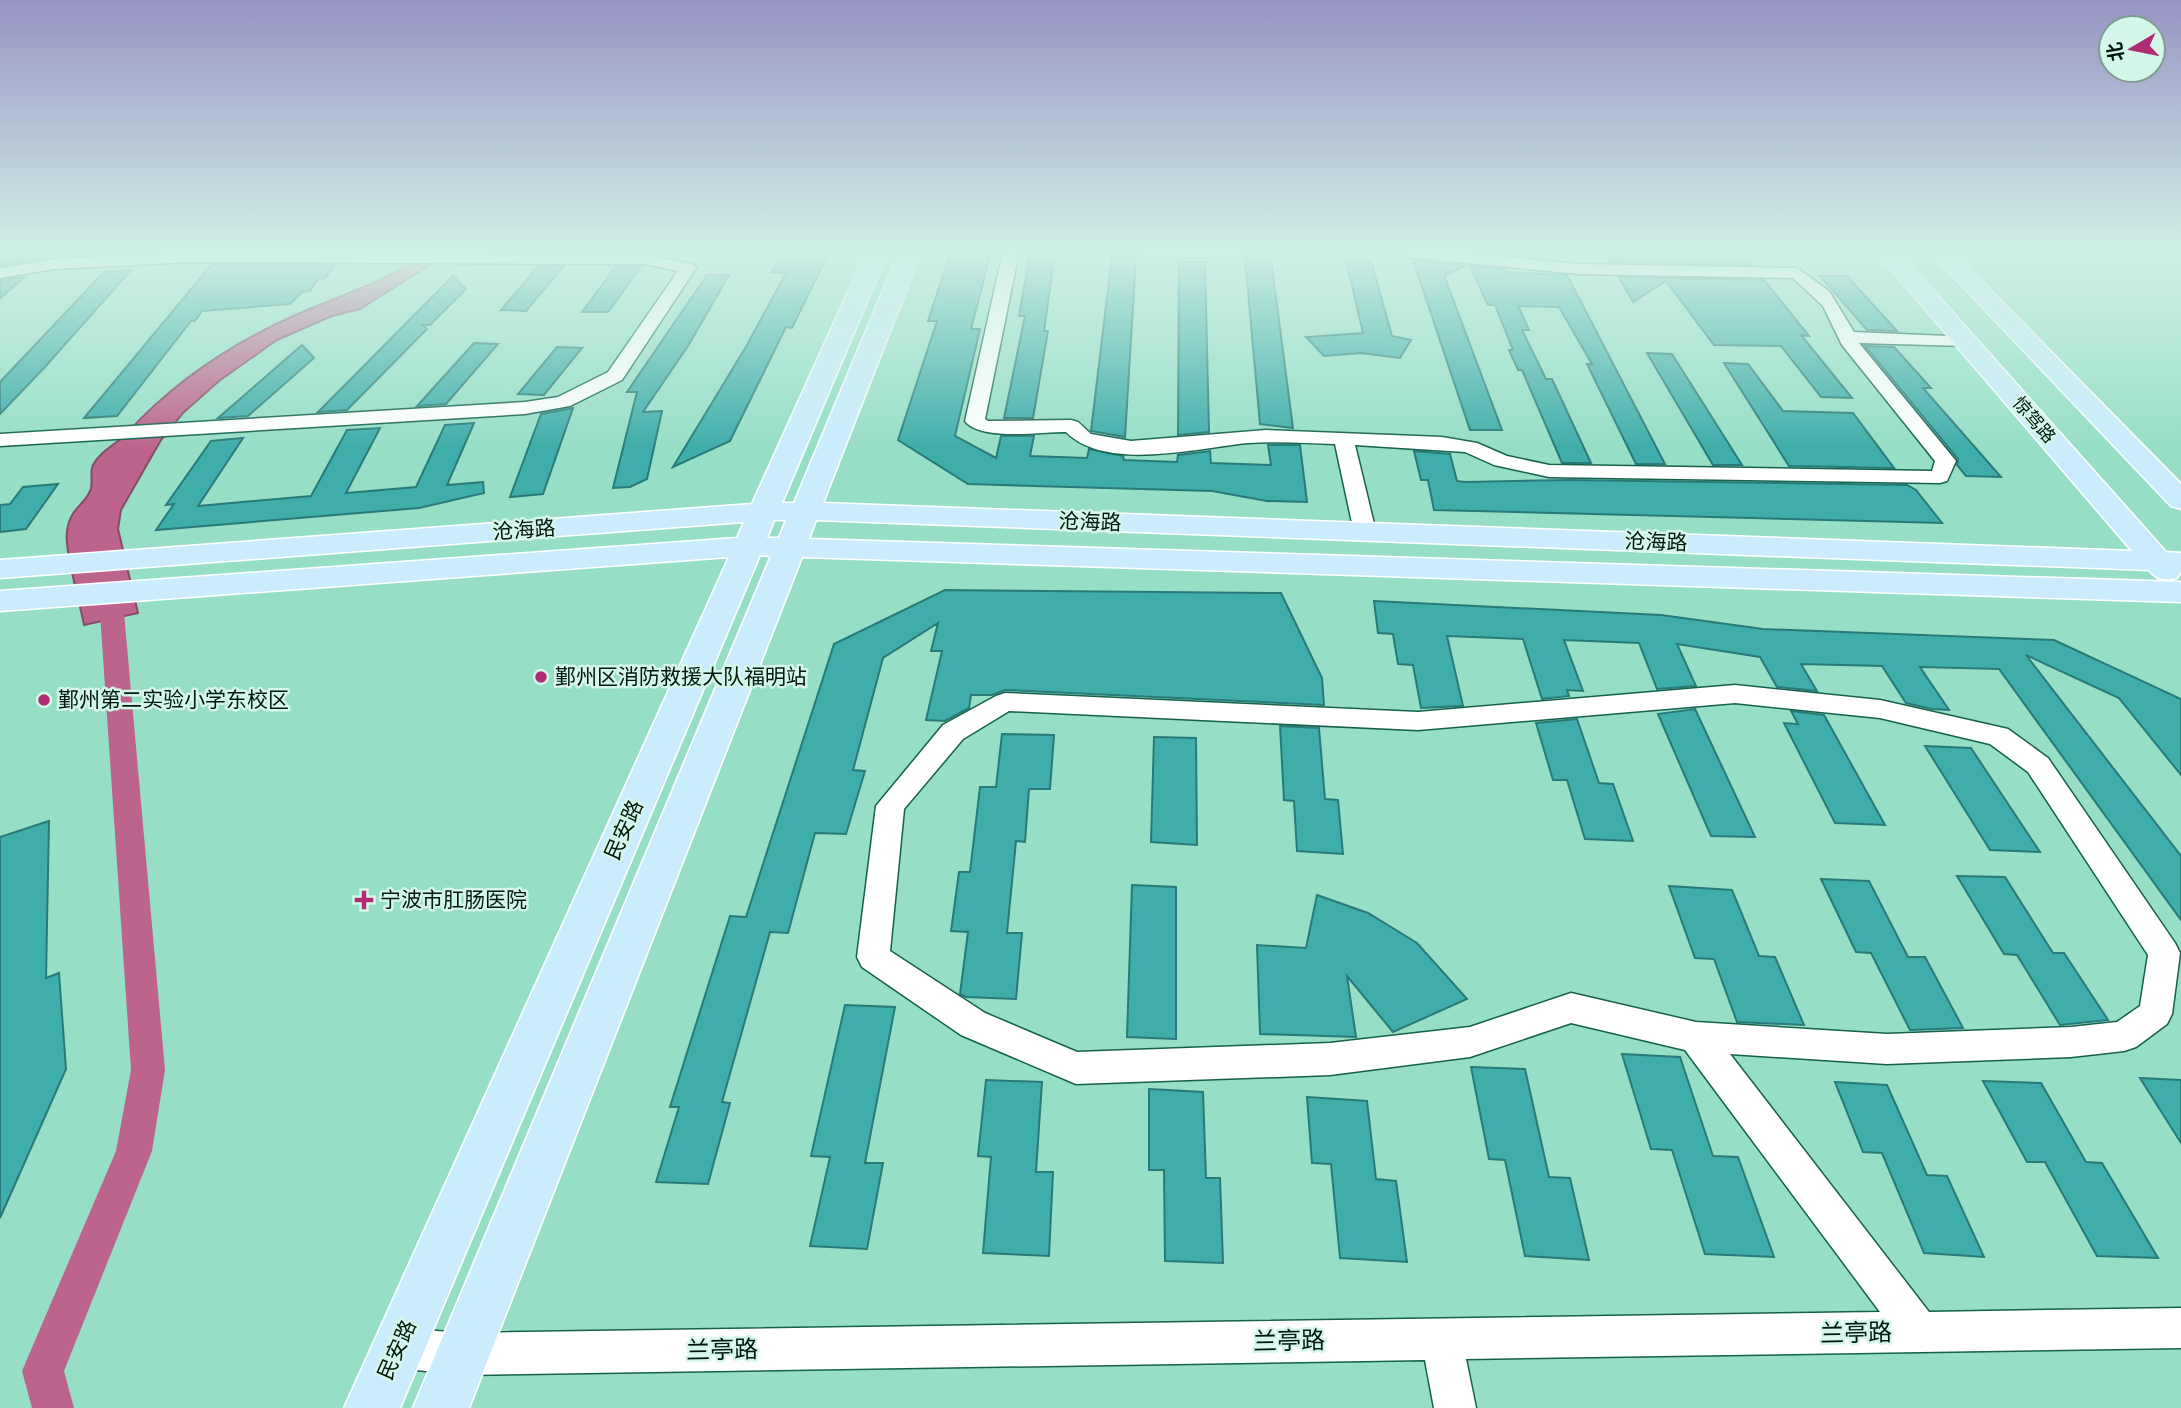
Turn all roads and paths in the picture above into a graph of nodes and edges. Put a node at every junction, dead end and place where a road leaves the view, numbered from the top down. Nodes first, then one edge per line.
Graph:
1 (654, 318) edge
2 (848, 318) edge
3 (883, 318) edge
4 (996, 318) edge
5 (1841, 318) edge
6 (1945, 318) edge
7 (2005, 318) edge
8 (1847, 337) junction
9 (1965, 341) junction
10 (0, 440) edge
11 (1344, 440) junction
12 (2181, 500) edge
13 (805, 511) junction
14 (764, 512) junction
15 (1365, 532) junction
16 (748, 547) junction
17 (790, 548) junction
18 (2169, 561) edge
19 (0, 569) edge
20 (2181, 590) edge
21 (0, 601) edge
22 (1696, 1037) junction
23 (2181, 1328) edge
24 (1919, 1332) junction
25 (1441, 1339) junction
26 (398, 1348) junction
27 (463, 1354) junction
28 (372, 1408) edge
29 (441, 1408) edge
30 (1455, 1408) edge

1 - 10 street
2 - 14 main road, 民安路
3 - 13 main road
4 - 11 street
5 - 8 lane
6 - 9 main road, 惊驾路
7 - 12 main road
8 - 9 street
8 - 11 lane
9 - 18 main road, 惊驾路
11 - 15 lane
13 - 14 main road, 沧海路
13 - 15 main road, 沧海路
13 - 17 main road
14 - 16 main road, 民安路
14 - 19 main road, 沧海路
15 - 18 main road, 沧海路
16 - 17 main road, 沧海路
16 - 21 main road, 沧海路
16 - 26 main road, 民安路
17 - 20 main road, 沧海路
17 - 27 main road
18 - 20 main road, 惊驾路
22 - 22 lane
22 - 24 lane
23 - 24 street, 兰亭路
24 - 25 street, 兰亭路
25 - 27 street, 兰亭路
25 - 30 street
26 - 27 street, 兰亭路
26 - 28 main road, 民安路
27 - 29 main road

